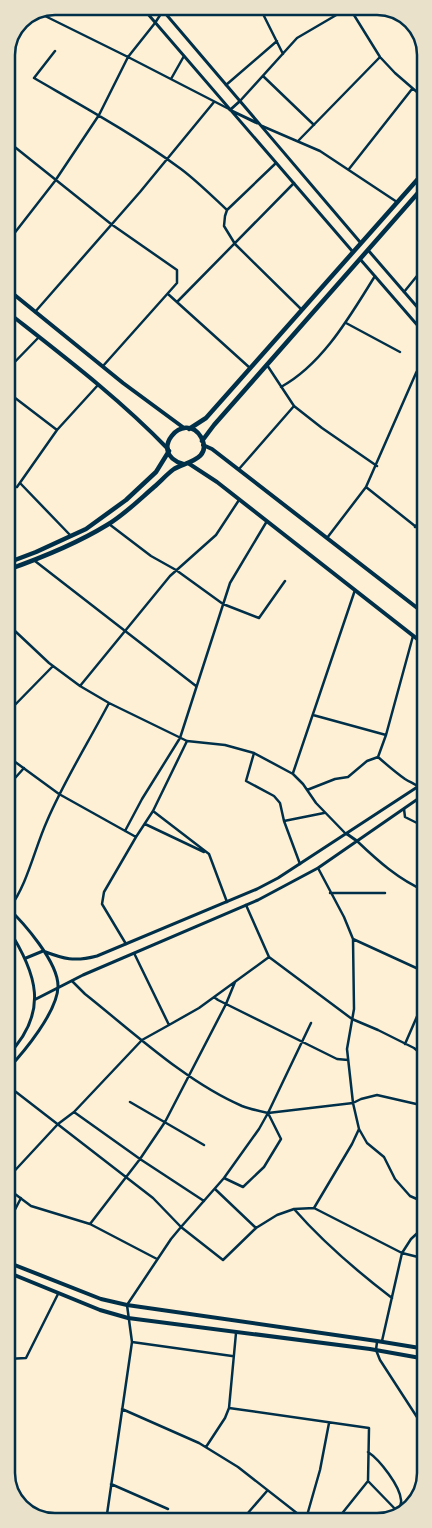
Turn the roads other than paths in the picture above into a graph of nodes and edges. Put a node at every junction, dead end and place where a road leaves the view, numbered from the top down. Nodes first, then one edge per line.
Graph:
1 (149, 15) edge
2 (161, 15) edge
3 (166, 15) edge
4 (264, 15) edge
5 (336, 15) edge
6 (354, 15) edge
7 (46, 16) edge
8 (156, 23) junction
9 (277, 42) junction
10 (55, 51) dead end
11 (284, 54) junction
12 (184, 56) junction
13 (128, 57) junction
14 (380, 57) junction
15 (263, 76) junction
16 (171, 79) junction
17 (226, 85) junction
18 (412, 89) junction
19 (417, 93) edge
20 (240, 101) junction
21 (214, 102) junction
22 (230, 110) junction
23 (99, 115) junction
24 (260, 125) junction
25 (314, 125) junction
26 (299, 140) junction
27 (15, 147) edge
28 (168, 160) junction
29 (276, 163) junction
30 (349, 169) junction
31 (417, 180) edge
32 (56, 181) junction
33 (294, 183) junction
34 (417, 194) edge
35 (397, 202) junction
36 (227, 210) junction
37 (112, 224) junction
38 (15, 233) edge
39 (360, 242) junction
40 (234, 244) junction
41 (368, 250) junction
42 (353, 252) junction
43 (360, 259) junction
44 (375, 276) junction
45 (417, 276) edge
46 (404, 292) junction
47 (167, 294) junction
48 (15, 295) edge
49 (177, 302) junction
50 (417, 307) edge
51 (302, 310) junction
52 (35, 312) junction
53 (15, 318) edge
54 (346, 323) junction
55 (417, 325) edge
56 (39, 337) junction
57 (400, 352) dead end
58 (15, 362) edge
59 (267, 365) junction
60 (102, 366) junction
61 (250, 368) junction
62 (417, 371) edge
63 (99, 385) junction
64 (281, 387) junction
65 (15, 398) edge
66 (294, 406) junction
67 (186, 428) junction
68 (57, 430) junction
69 (203, 443) junction
70 (168, 450) junction
71 (186, 464) junction
72 (377, 466) junction
73 (239, 469) junction
74 (20, 483) junction
75 (15, 487) edge
76 (366, 487) junction
77 (240, 500) junction
78 (267, 521) junction
79 (109, 524) junction
80 (417, 525) edge
81 (415, 527) joint
82 (71, 536) junction
83 (327, 538) junction
84 (15, 560) edge
85 (34, 560) junction
86 (15, 567) edge
87 (176, 570) junction
88 (285, 581) dead end
89 (355, 590) junction
90 (223, 604) junction
91 (416, 607) edge
92 (16, 631) edge
93 (124, 632) junction
94 (413, 635) junction
95 (417, 638) edge
96 (53, 666) junction
97 (80, 686) junction
98 (197, 686) junction
99 (109, 703) junction
100 (15, 705) edge
101 (313, 715) junction
102 (386, 735) junction
103 (180, 738) junction
104 (187, 741) junction
105 (254, 753) junction
106 (378, 757) junction
107 (15, 762) edge
108 (24, 768) junction
109 (293, 774) junction
110 (15, 778) edge
111 (417, 785) edge
112 (417, 788) edge
113 (307, 790) junction
114 (59, 794) junction
115 (417, 799) edge
116 (404, 808) junction
117 (153, 811) junction
118 (324, 813) junction
119 (284, 821) junction
120 (417, 823) edge
121 (145, 824) junction
122 (125, 831) junction
123 (347, 834) junction
124 (136, 838) junction
125 (357, 841) junction
126 (209, 854) junction
127 (300, 865) junction
128 (318, 868) junction
129 (417, 888) edge
130 (330, 893) junction
131 (385, 893) dead end
132 (15, 901) edge
133 (227, 902) junction
134 (246, 905) junction
135 (15, 917) edge
136 (353, 939) junction
137 (15, 940) edge
138 (126, 944) junction
139 (43, 951) junction
140 (134, 953) junction
141 (268, 957) junction
142 (26, 958) junction
143 (417, 968) edge
144 (72, 981) junction
145 (235, 982) junction
146 (58, 989) junction
147 (214, 996) junction
148 (36, 999) junction
149 (226, 1004) junction
150 (417, 1016) edge
151 (352, 1019) junction
152 (311, 1024) dead end
153 (169, 1025) junction
154 (142, 1040) junction
155 (302, 1041) junction
156 (405, 1044) junction
157 (15, 1046) edge
158 (417, 1051) edge
159 (348, 1060) junction
160 (15, 1061) edge
161 (188, 1075) junction
162 (15, 1092) edge
163 (130, 1102) dead end
164 (353, 1103) junction
165 (417, 1104) edge
166 (74, 1112) junction
167 (268, 1113) junction
168 (165, 1122) junction
169 (58, 1124) junction
170 (360, 1129) junction
171 (204, 1145) dead end
172 (140, 1159) junction
173 (15, 1170) edge
174 (126, 1177) junction
175 (224, 1178) junction
176 (215, 1189) junction
177 (15, 1194) edge
178 (21, 1198) junction
179 (417, 1199) edge
180 (204, 1201) junction
181 (314, 1208) junction
182 (294, 1209) junction
183 (15, 1210) edge
184 (90, 1224) junction
185 (182, 1227) junction
186 (256, 1228) junction
187 (417, 1233) edge
188 (402, 1254) junction
189 (417, 1257) edge
190 (157, 1259) junction
191 (15, 1265) edge
192 (15, 1275) edge
193 (59, 1293) junction
194 (392, 1298) junction
195 (127, 1305) junction
196 (128, 1318) junction
197 (236, 1331) junction
198 (380, 1341) junction
199 (132, 1342) junction
200 (417, 1347) edge
201 (376, 1350) junction
202 (232, 1356) junction
203 (417, 1357) edge
204 (15, 1359) edge
205 (229, 1408) junction
206 (122, 1409) junction
207 (417, 1417) edge
208 (329, 1423) junction
209 (206, 1447) junction
210 (368, 1452) junction
211 (368, 1481) junction
212 (111, 1484) junction
213 (267, 1491) junction
214 (401, 1505) edge
215 (395, 1509) edge
216 (168, 1510) dead end
217 (107, 1513) edge
218 (248, 1513) edge
219 (297, 1513) edge
220 (308, 1513) edge
221 (342, 1513) edge

1 - 8 street
2 - 8 street
3 - 17 street
4 - 9 street
5 - 11 street
6 - 14 street
7 - 13 street
8 - 12 street
8 - 13 street
9 - 11 street
9 - 17 street
10 - 23 street
11 - 15 street
12 - 16 street
12 - 22 street
13 - 16 street
13 - 23 street
14 - 18 street
14 - 25 street
15 - 20 street
15 - 25 street
16 - 21 street
17 - 20 street
18 - 19 street
18 - 30 street
20 - 22 street
20 - 24 street
21 - 22 street
21 - 28 street
22 - 24 street
22 - 29 street
23 - 28 street
23 - 32 street
24 - 26 street
24 - 39 street
25 - 26 street
26 - 30 street
27 - 32 street
28 - 36 street
28 - 37 street
29 - 33 street
29 - 36 street
30 - 35 street
31 - 35 main road
32 - 37 street
32 - 38 street
33 - 40 street
33 - 42 street
34 - 41 main road
35 - 39 main road
36 - 40 street
37 - 47 street
37 - 52 street
39 - 42 main road
40 - 49 street
40 - 51 street
41 - 43 main road
41 - 46 street
42 - 51 main road
43 - 44 street
43 - 59 main road
44 - 54 street
44 - 55 street
45 - 46 street
46 - 50 street
47 - 49 street
47 - 60 street
48 - 52 main road
49 - 61 street
51 - 61 main road
52 - 60 main road
53 - 56 main road
54 - 57 street
54 - 64 street
56 - 58 street
56 - 63 main road
59 - 64 street
59 - 69 main road
60 - 67 main road
61 - 67 main road
62 - 72 street
63 - 68 street
63 - 70 main road
64 - 66 street
65 - 68 street
66 - 72 street
66 - 73 street
67 - 69 main road
67 - 70 main road
68 - 74 street
69 - 71 main road
69 - 73 main road
70 - 71 main road
70 - 82 main road
71 - 77 main road
71 - 79 main road
72 - 76 street
73 - 83 main road
74 - 75 street
74 - 82 street
76 - 81 street
76 - 83 street
77 - 78 main road
77 - 87 street
78 - 89 main road
78 - 90 street
79 - 85 main road
79 - 87 street
80 - 81 street
82 - 84 main road
83 - 91 main road
85 - 86 main road
85 - 93 street
87 - 90 street
87 - 93 street
88 - 90 street
89 - 94 main road
89 - 101 street
90 - 98 street
92 - 96 street
93 - 97 street
93 - 98 street
94 - 95 main road
94 - 102 street
96 - 97 street
96 - 100 street
97 - 99 street
98 - 103 street
99 - 103 street
99 - 114 street
101 - 102 street
101 - 109 street
102 - 106 street
103 - 104 street
103 - 122 street
104 - 105 street
104 - 117 street
105 - 109 street
105 - 119 street
106 - 111 street
106 - 113 street
107 - 108 street
108 - 110 street
108 - 114 street
109 - 113 street
112 - 123 street
113 - 118 street
114 - 122 street
114 - 132 street
115 - 116 street
116 - 120 street
116 - 125 street
117 - 121 street
117 - 126 street
118 - 119 street
118 - 123 street
119 - 127 street
121 - 124 street
121 - 126 street
122 - 124 street
123 - 125 street
123 - 127 street
124 - 138 street
125 - 128 street
125 - 129 street
126 - 133 street
127 - 133 street
128 - 130 street
128 - 134 street
130 - 131 street
130 - 136 street
133 - 138 street
134 - 140 street
134 - 141 street
135 - 139 street
136 - 143 street
136 - 151 street
137 - 142 street
138 - 139 street
139 - 142 street
139 - 146 street
140 - 144 street
140 - 153 street
141 - 145 street
141 - 151 street
142 - 148 street
144 - 146 street
144 - 154 street
145 - 147 street
145 - 149 street
146 - 148 street
146 - 160 street
147 - 149 street
147 - 153 street
148 - 157 street
149 - 155 street
149 - 161 street
150 - 156 street
151 - 156 street
151 - 159 street
152 - 155 street
153 - 154 street
154 - 161 street
154 - 166 street
155 - 159 street
155 - 167 street
156 - 158 street
159 - 164 street
161 - 167 street
161 - 168 street
162 - 169 street
163 - 168 street
164 - 165 street
164 - 167 street
164 - 170 street
166 - 169 street
166 - 172 street
167 - 175 street
167 - 175 street
168 - 171 street
168 - 172 street
169 - 173 street
169 - 174 street
170 - 179 street
170 - 181 street
172 - 174 street
172 - 180 street
174 - 184 street
174 - 185 street
175 - 176 street
176 - 180 street
176 - 186 street
177 - 178 street
178 - 183 street
178 - 184 street
180 - 185 street
181 - 182 street
181 - 188 street
182 - 186 street
182 - 194 street
184 - 190 street
185 - 186 street
185 - 190 street
187 - 188 street
188 - 189 street
188 - 194 street
190 - 195 street
191 - 195 main road
192 - 193 main road
193 - 196 main road
193 - 204 street
194 - 198 street
195 - 196 street
195 - 198 main road
196 - 197 main road
196 - 199 street
197 - 201 main road
197 - 202 street
198 - 200 main road
198 - 201 street
199 - 202 street
199 - 206 street
201 - 203 main road
201 - 207 street
202 - 205 street
205 - 208 street
205 - 209 street
206 - 209 street
206 - 212 street
208 - 210 street
208 - 220 street
209 - 213 street
210 - 211 street
210 - 214 street
211 - 215 street
211 - 221 street
212 - 216 street
212 - 217 street
213 - 218 street
213 - 219 street

